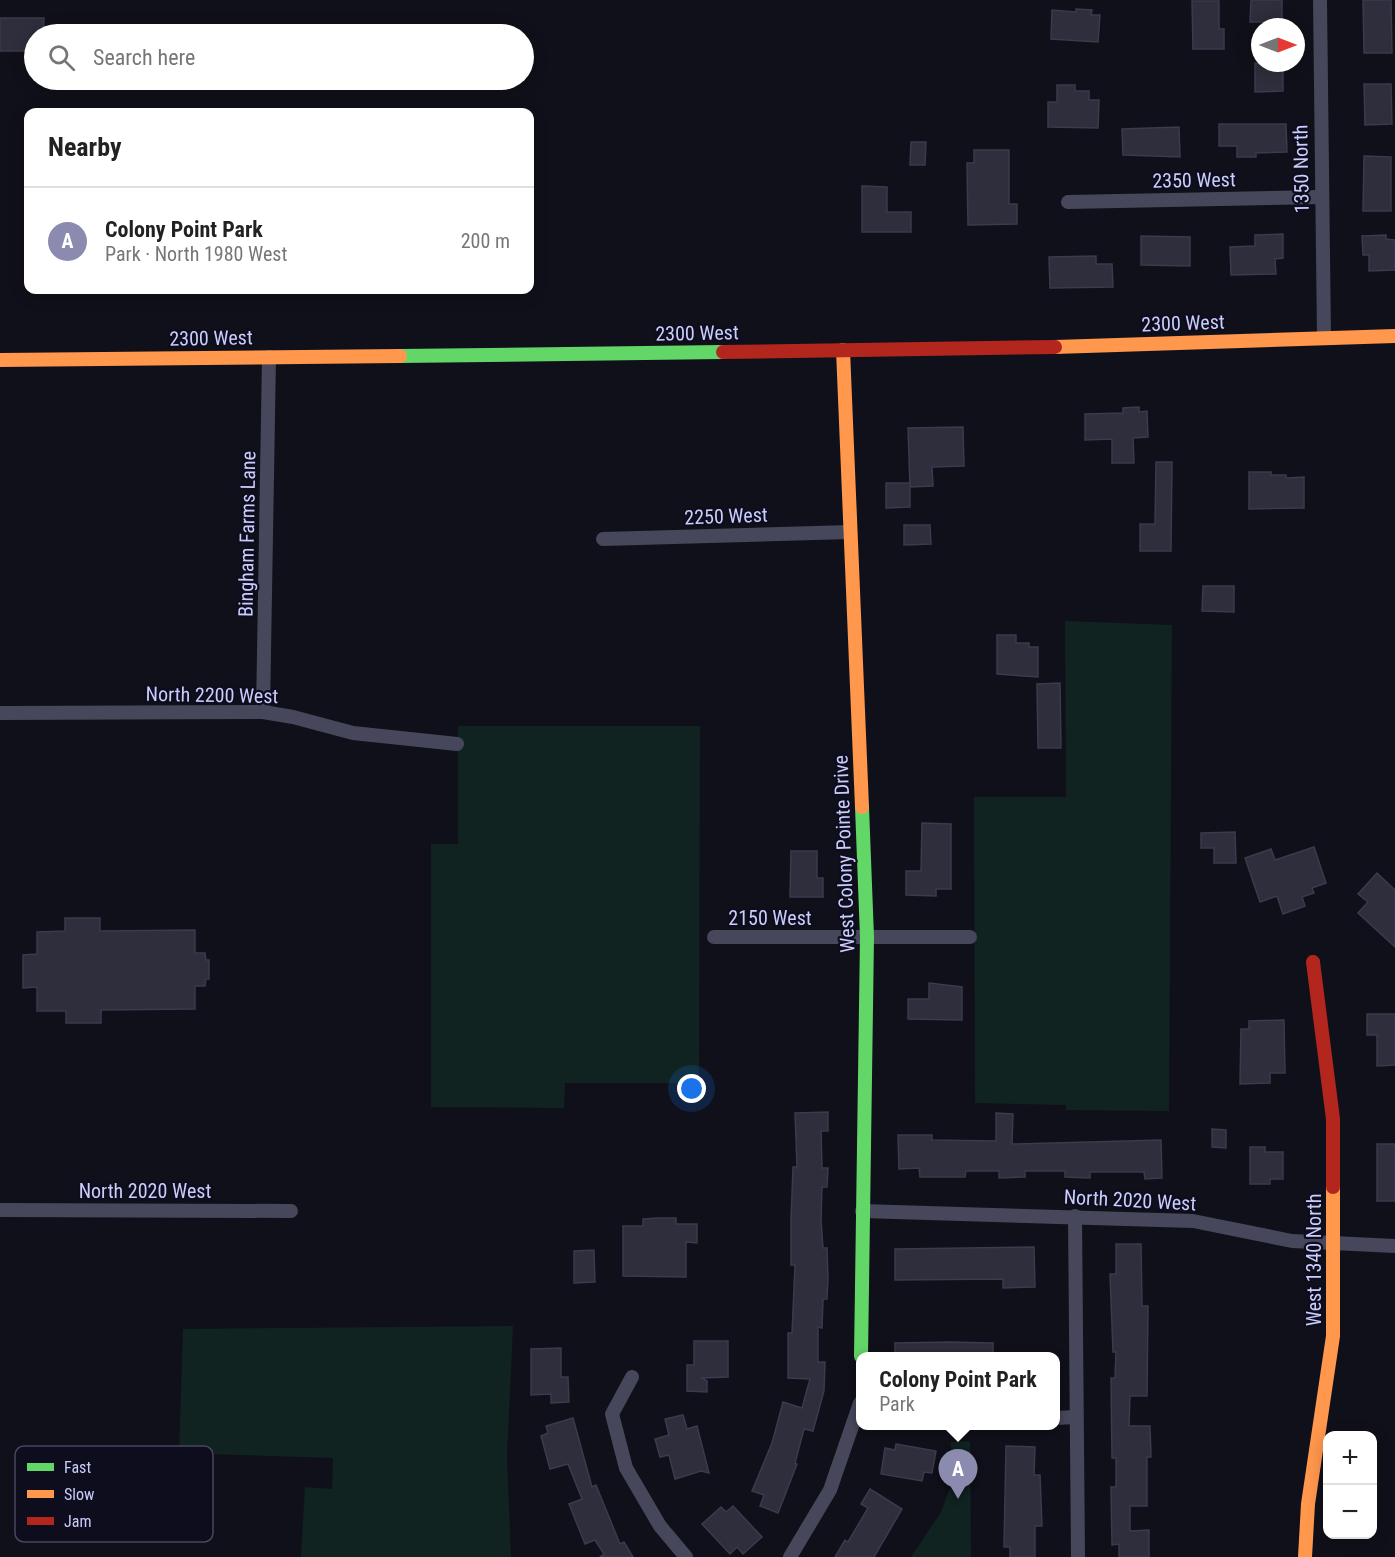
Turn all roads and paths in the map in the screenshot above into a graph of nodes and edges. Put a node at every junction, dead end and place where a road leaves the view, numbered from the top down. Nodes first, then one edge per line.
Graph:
1 (1320, 0) edge
2 (1321, 197) junction
3 (1068, 202) dead end
4 (1395, 336) edge
5 (1324, 338) junction
6 (843, 350) junction
7 (269, 357) junction
8 (0, 360) edge
9 (850, 532) junction
10 (603, 539) dead end
11 (263, 712) junction
12 (0, 713) edge
13 (457, 744) dead end
14 (714, 937) dead end
15 (867, 937) junction
16 (970, 937) dead end
17 (1313, 962) dead end
18 (0, 1209) edge
19 (862, 1210) junction
20 (291, 1211) dead end
21 (1075, 1216) junction
22 (1333, 1243) junction
23 (1395, 1246) edge
24 (861, 1352) edge
25 (632, 1377) dead end
26 (856, 1417) edge
27 (1060, 1418) edge
28 (1075, 1418) junction
29 (686, 1557) edge
30 (790, 1557) edge
31 (1078, 1557) edge
32 (1305, 1557) edge

1 - 2 street, 1350 North
2 - 3 street, 2350 West
2 - 5 street, 1350 North
4 - 5 street, 2300 West
5 - 6 street, 2300 West
6 - 7 street, 2300 West
6 - 9 street, West Colony Pointe Drive
7 - 8 street, 2300 West
7 - 11 street, Bingham Farms Lane
9 - 10 street, 2250 West
9 - 15 street, West Colony Pointe Drive
11 - 12 street, North 2200 West
11 - 13 street, North 2200 West
14 - 15 street, 2150 West
15 - 16 street, 2150 West
15 - 19 street, West Colony Pointe Drive
17 - 22 street, West 1340 North
18 - 20 street, North 2020 West
19 - 21 street, North 2020 West
19 - 24 street, West Colony Pointe Drive
21 - 22 street, North 2020 West
21 - 28 street
22 - 23 street, North 2020 West
22 - 32 street, West 1340 North
25 - 29 street
26 - 30 street
27 - 28 street
28 - 31 street

